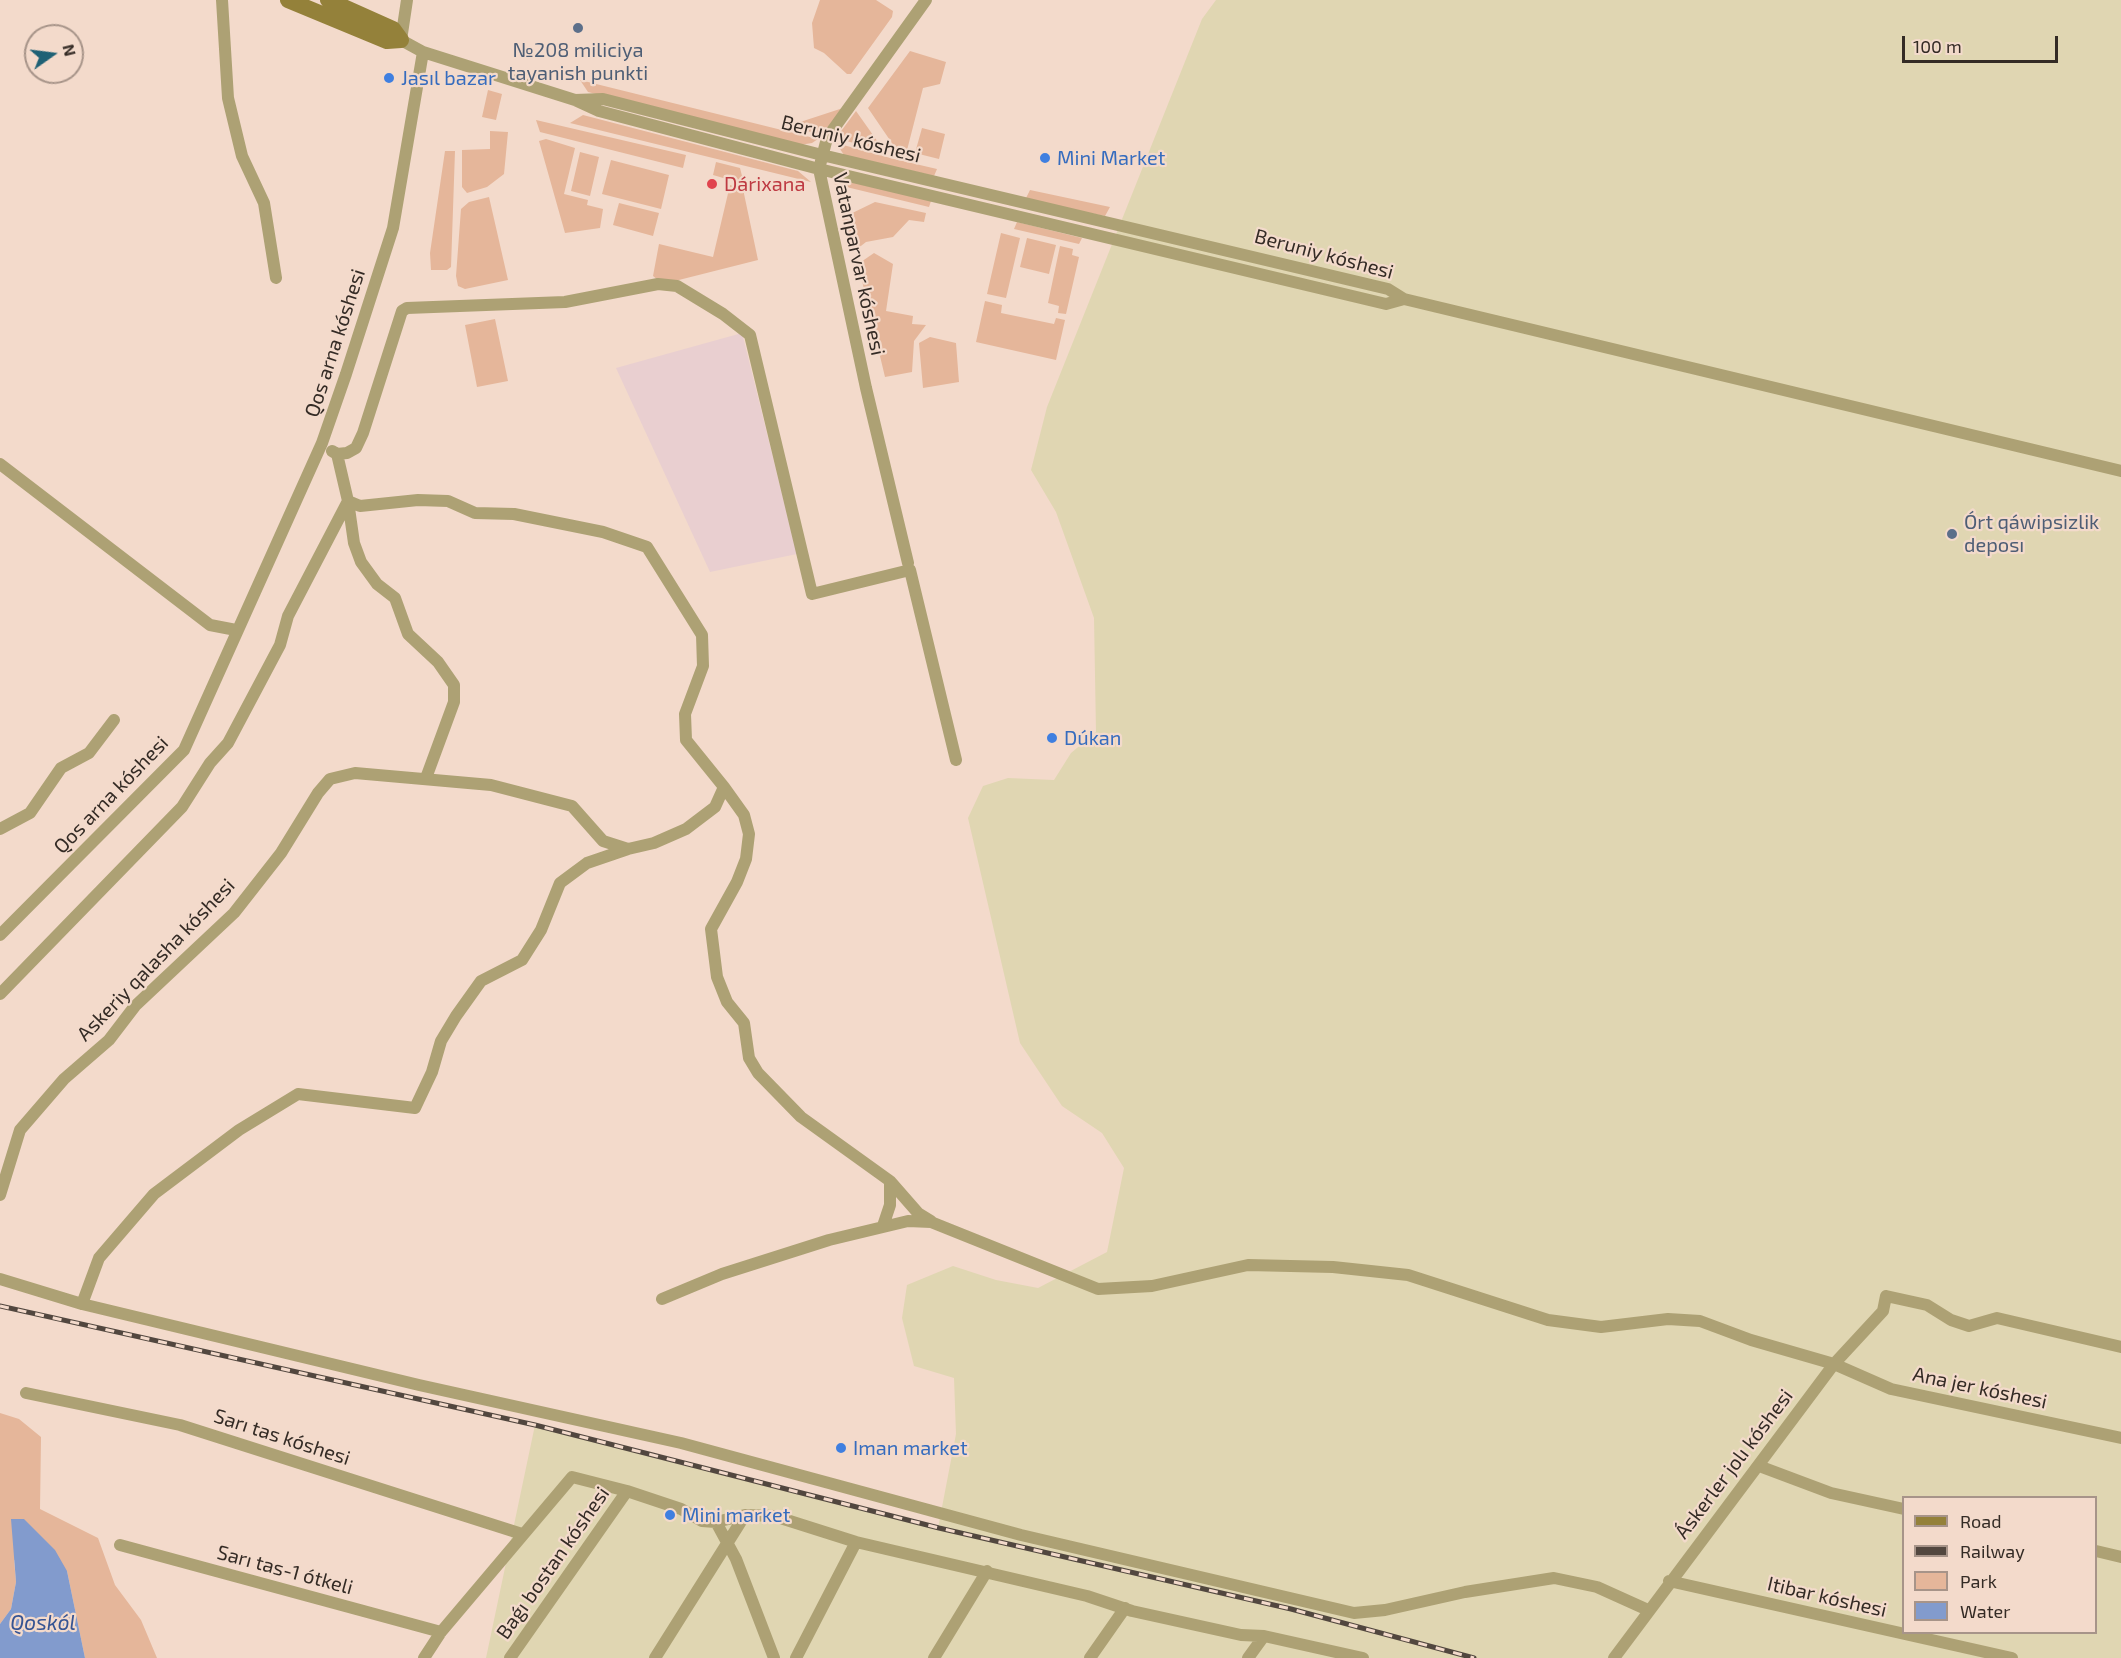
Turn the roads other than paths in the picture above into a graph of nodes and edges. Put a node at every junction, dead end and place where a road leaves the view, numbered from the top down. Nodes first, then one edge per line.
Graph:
1 (222, 0) edge
2 (288, 0) edge
3 (328, 0) edge
4 (407, 0) edge
5 (926, 0) edge
6 (401, 40) junction
7 (423, 52) junction
8 (575, 100) junction
9 (822, 155) junction
10 (819, 169) junction
11 (1226, 251) junction
12 (1223, 265) junction
13 (276, 278) dead end
14 (1404, 299) junction
15 (322, 443) junction
16 (338, 454) junction
17 (0, 464) edge
18 (2121, 471) edge
19 (348, 501) junction
20 (909, 566) junction
21 (236, 630) junction
22 (114, 720) dead end
23 (956, 760) dead end
24 (426, 778) junction
25 (724, 787) junction
26 (0, 830) edge
27 (628, 849) junction
28 (0, 935) edge
29 (0, 994) edge
30 (890, 1181) junction
31 (0, 1195) edge
32 (932, 1222) junction
33 (883, 1226) junction
34 (0, 1279) edge
35 (662, 1299) dead end
36 (82, 1304) junction
37 (2121, 1347) edge
38 (1834, 1364) junction
39 (26, 1393) dead end
40 (2121, 1438) edge
41 (1759, 1466) junction
42 (627, 1491) junction
43 (1902, 1509) edge
44 (745, 1515) junction
45 (716, 1522) junction
46 (522, 1534) junction
47 (727, 1541) junction
48 (856, 1542) junction
49 (120, 1545) dead end
50 (2097, 1551) edge
51 (2121, 1557) edge
52 (987, 1571) junction
53 (1669, 1581) junction
54 (1125, 1608) junction
55 (1648, 1610) junction
56 (441, 1632) junction
57 (1902, 1633) edge
58 (1905, 1634) edge
59 (1264, 1636) junction
60 (424, 1658) edge
61 (510, 1658) edge
62 (655, 1658) edge
63 (774, 1658) edge
64 (796, 1658) edge
65 (934, 1658) edge
66 (1090, 1658) edge
67 (1248, 1658) edge
68 (1363, 1658) edge
69 (1614, 1658) edge
70 (2012, 1658) edge

1 - 13 street
2 - 6 street
3 - 6 street
4 - 6 street
5 - 9 street, Vatanparvar kóshesi
6 - 7 street
7 - 8 street
7 - 15 street, Qos arna kóshesi
8 - 9 street, Beruniy kóshesi
8 - 10 street, Beruniy kóshesi
9 - 10 street, Vatanparvar kóshesi
9 - 11 street, Beruniy kóshesi
10 - 12 street, Beruniy kóshesi
10 - 20 street, Vatanparvar kóshesi
11 - 12 street
11 - 14 street, Beruniy kóshesi
12 - 14 street, Beruniy kóshesi
14 - 18 street
15 - 16 street
15 - 21 street, Qos arna kóshesi
16 - 19 street
16 - 20 street
17 - 21 street
19 - 24 street
19 - 25 street
19 - 29 street
20 - 23 street, Vatanparvar kóshesi
21 - 28 street, Qos arna kóshesi
22 - 26 street
24 - 27 street, Askeriy qalasha kóshesi
24 - 31 street, Askeriy qalasha kóshesi
25 - 27 street
25 - 30 street
27 - 36 street
30 - 32 street
30 - 33 street
32 - 33 street
32 - 38 street, Ana jer kóshesi
33 - 35 street
34 - 36 street
36 - 55 street
37 - 38 street, Áskerler jolı kóshesi
38 - 40 street, Ana jer kóshesi
38 - 41 street, Áskerler jolı kóshesi
39 - 46 street, Sarı tas kóshesi
41 - 43 street
41 - 53 street, Áskerler jolı kóshesi
42 - 45 street
42 - 46 street
42 - 61 street, Baǵı bostan kóshesi
44 - 45 street
44 - 47 street
44 - 48 street
45 - 47 street
46 - 56 street
47 - 62 street
47 - 63 street
48 - 52 street
48 - 64 street
49 - 56 street, Sarı tas-1 ótkeli
50 - 51 street
52 - 54 street
52 - 65 street
53 - 55 street, Áskerler jolı kóshesi
53 - 57 street, Itibar kóshesi
54 - 59 street
54 - 66 street
55 - 69 street, Áskerler jolı kóshesi
56 - 60 street
58 - 70 street, Itibar kóshesi
59 - 67 street
59 - 68 street

